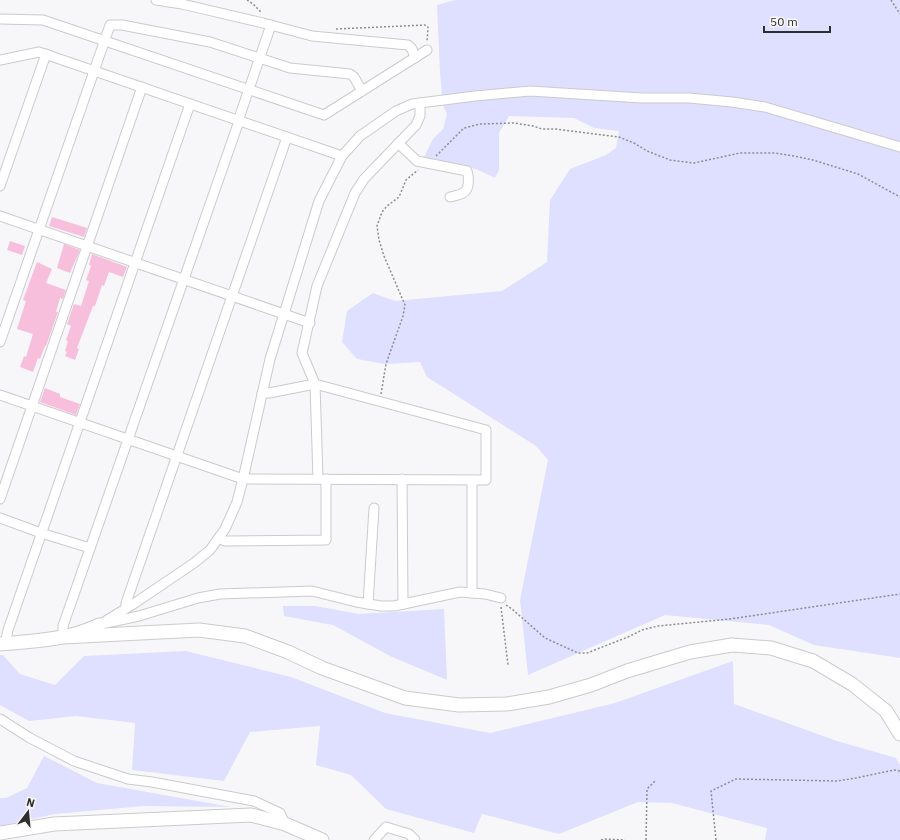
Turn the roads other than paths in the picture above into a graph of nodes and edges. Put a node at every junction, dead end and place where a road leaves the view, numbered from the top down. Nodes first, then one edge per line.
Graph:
1 (156, 0) edge
2 (0, 19) edge
3 (267, 24) junction
4 (104, 41) junction
5 (426, 50) road end
6 (46, 54) junction
7 (260, 58) junction
8 (415, 58) junction
9 (0, 60) edge
10 (93, 71) junction
11 (142, 87) junction
12 (249, 90) junction
13 (362, 91) junction
14 (420, 103) junction
15 (190, 104) junction
16 (238, 121) junction
17 (287, 137) junction
18 (398, 143) junction
19 (900, 147) edge
20 (342, 156) junction
21 (0, 186) edge
22 (450, 197) dead end
23 (0, 216) edge
24 (39, 229) junction
25 (87, 246) junction
26 (135, 263) junction
27 (183, 279) junction
28 (232, 296) junction
29 (284, 314) junction
30 (310, 323) junction
31 (0, 342) edge
32 (315, 384) junction
33 (262, 392) junction
34 (0, 395) edge
35 (32, 406) junction
36 (80, 423) junction
37 (128, 439) junction
38 (176, 456) junction
39 (243, 479) junction
40 (322, 479) junction
41 (402, 479) junction
42 (472, 480) junction
43 (0, 499) edge
44 (374, 508) dead end
45 (0, 518) edge
46 (42, 533) junction
47 (219, 538) junction
48 (90, 548) junction
49 (472, 593) junction
50 (501, 601) road end
51 (368, 604) junction
52 (403, 604) junction
53 (126, 608) junction
54 (99, 624) junction
55 (64, 636) junction
56 (3, 644) edge
57 (0, 719) edge
58 (900, 734) edge
59 (285, 824) junction
60 (0, 833) edge
61 (322, 840) edge
62 (374, 840) edge
63 (415, 840) edge

1 - 3 street
2 - 4 street
3 - 7 street
3 - 8 street
4 - 7 street
4 - 10 street
4 - 12 street
5 - 8 street
6 - 9 street
6 - 10 street
6 - 21 street
7 - 12 street
7 - 13 street
8 - 13 street
10 - 11 street
10 - 24 street
11 - 15 street
11 - 25 street
12 - 13 street
12 - 16 street
14 - 18 street
14 - 19 street
14 - 20 street
15 - 16 street
15 - 26 street
16 - 17 street
16 - 27 street
17 - 20 street
17 - 28 street
18 - 22 street
18 - 30 street
20 - 29 street
23 - 24 street
24 - 25 street
24 - 31 street
25 - 26 street
25 - 35 street
26 - 27 street
26 - 36 street
27 - 28 street
27 - 37 street
28 - 29 street
28 - 38 street
29 - 30 street
29 - 33 street
30 - 32 street
32 - 33 street
32 - 40 street
32 - 42 street
33 - 39 street
34 - 35 street
35 - 36 street
35 - 43 street
36 - 37 street
36 - 46 street
37 - 38 street
37 - 48 street
38 - 39 street
38 - 53 street
39 - 40 street
39 - 47 street
40 - 41 street
40 - 47 street
41 - 42 street
41 - 52 street
42 - 49 street
44 - 51 street
45 - 46 street
46 - 48 street
46 - 56 street
47 - 53 street
48 - 55 street
49 - 50 street
49 - 52 street
51 - 52 street
51 - 54 street
53 - 54 street
54 - 55 street
55 - 56 street
55 - 58 street
57 - 59 street
59 - 60 street
59 - 61 street
62 - 63 street

